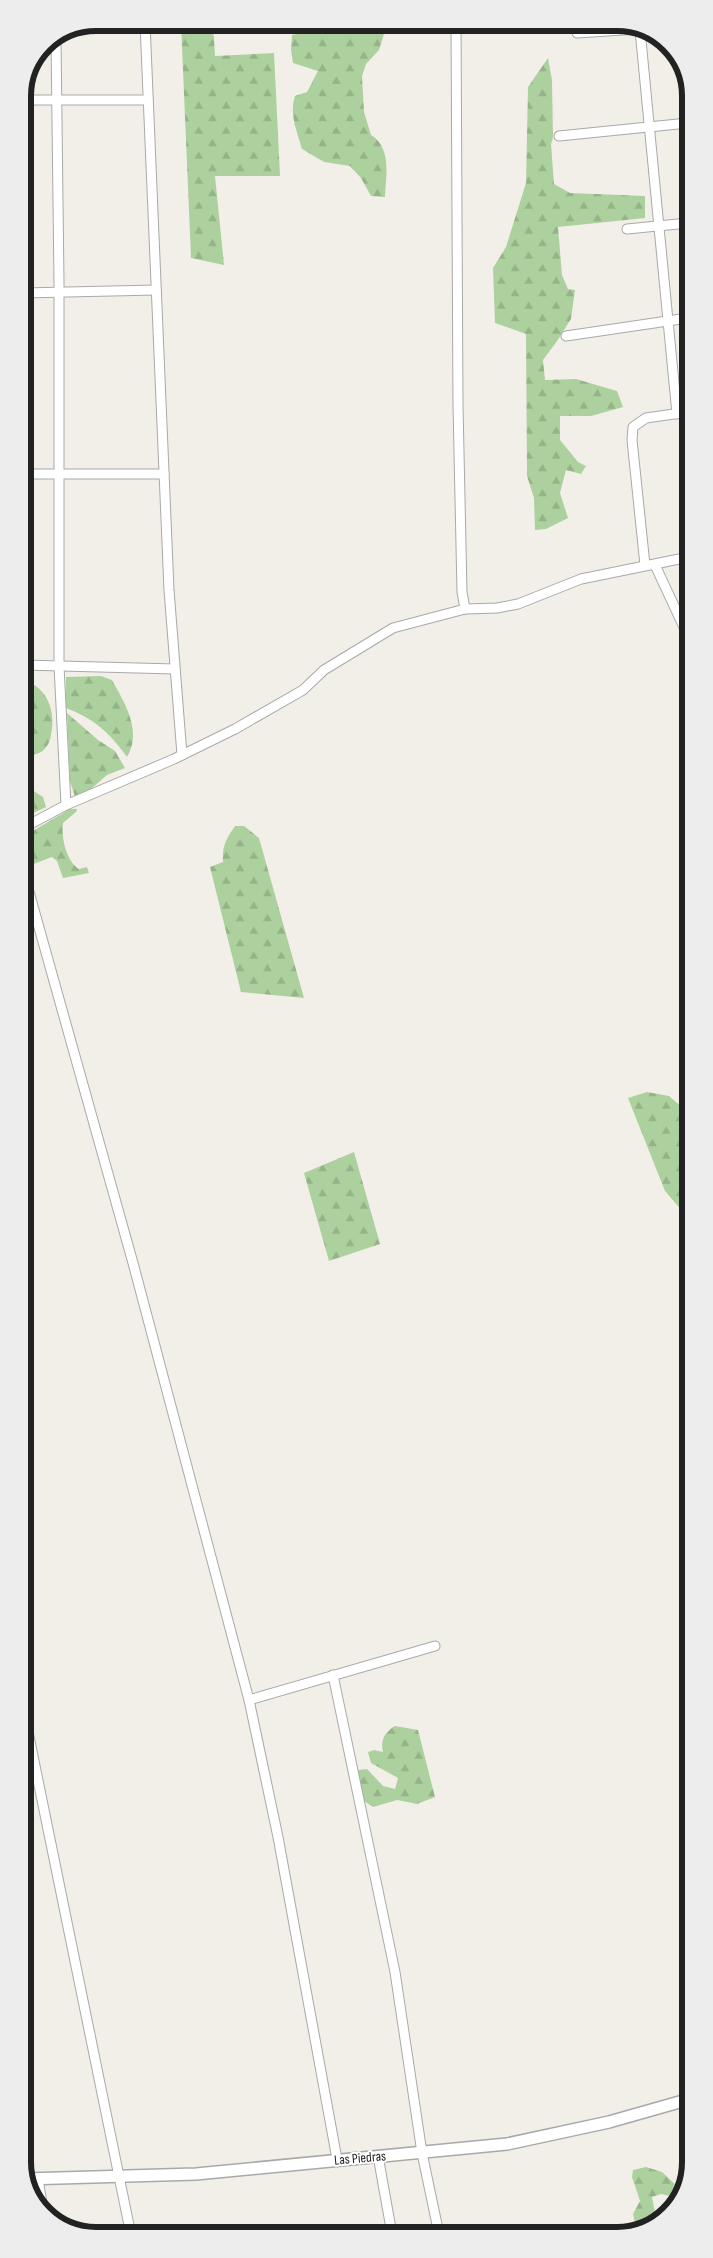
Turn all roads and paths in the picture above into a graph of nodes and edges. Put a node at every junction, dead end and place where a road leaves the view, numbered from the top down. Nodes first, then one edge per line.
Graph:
1 (145, 31) edge
2 (456, 31) edge
3 (618, 31) edge
4 (577, 33) dead end
5 (640, 36) edge
6 (56, 45) edge
7 (31, 100) edge
8 (56, 100) junction
9 (148, 100) junction
10 (682, 124) edge
11 (649, 127) junction
12 (559, 136) dead end
13 (682, 224) edge
14 (659, 226) junction
15 (628, 229) dead end
16 (156, 290) junction
17 (59, 292) junction
18 (31, 293) edge
19 (682, 319) edge
20 (668, 321) junction
21 (566, 336) dead end
22 (682, 413) edge
23 (677, 414) junction
24 (31, 474) edge
25 (59, 474) junction
26 (164, 474) junction
27 (682, 558) edge
28 (655, 564) junction
29 (645, 565) junction
30 (465, 609) junction
31 (682, 623) edge
32 (31, 665) edge
33 (59, 666) junction
34 (175, 668) junction
35 (182, 756) junction
36 (66, 805) junction
37 (31, 824) edge
38 (31, 899) edge
39 (435, 1646) dead end
40 (333, 1675) junction
41 (249, 1700) junction
42 (31, 1746) edge
43 (682, 2100) edge
44 (422, 2153) junction
45 (378, 2156) junction
46 (337, 2159) junction
47 (119, 2176) junction
48 (33, 2179) edge
49 (38, 2179) junction
50 (41, 2195) edge
51 (129, 2227) edge
52 (391, 2227) edge
53 (438, 2227) edge

1 - 9 street
2 - 30 street
3 - 4 street
5 - 11 street
6 - 8 street
7 - 8 street
8 - 9 street
8 - 17 street
9 - 16 street
10 - 11 street
11 - 12 street
11 - 14 street
13 - 14 street
14 - 15 street
14 - 20 street
16 - 17 street
16 - 26 street
17 - 18 street
17 - 25 street
19 - 20 street
20 - 21 street
20 - 23 street
22 - 23 street
23 - 29 street
24 - 25 street
25 - 26 street
25 - 33 street
26 - 34 street
27 - 28 street
28 - 29 street
28 - 31 street
29 - 30 street
30 - 35 street
32 - 33 street
33 - 34 street
33 - 36 street
34 - 35 street
35 - 36 street
36 - 37 street
38 - 41 street
39 - 40 street
40 - 41 street
40 - 44 street
41 - 46 street
42 - 47 street
43 - 44 street, Las Piedras
44 - 45 street, Las Piedras
44 - 53 street
45 - 46 street, Las Piedras
45 - 52 street
46 - 47 street, Las Piedras
47 - 49 street, Las Piedras
47 - 51 street
48 - 49 street, Las Piedras
49 - 50 street

